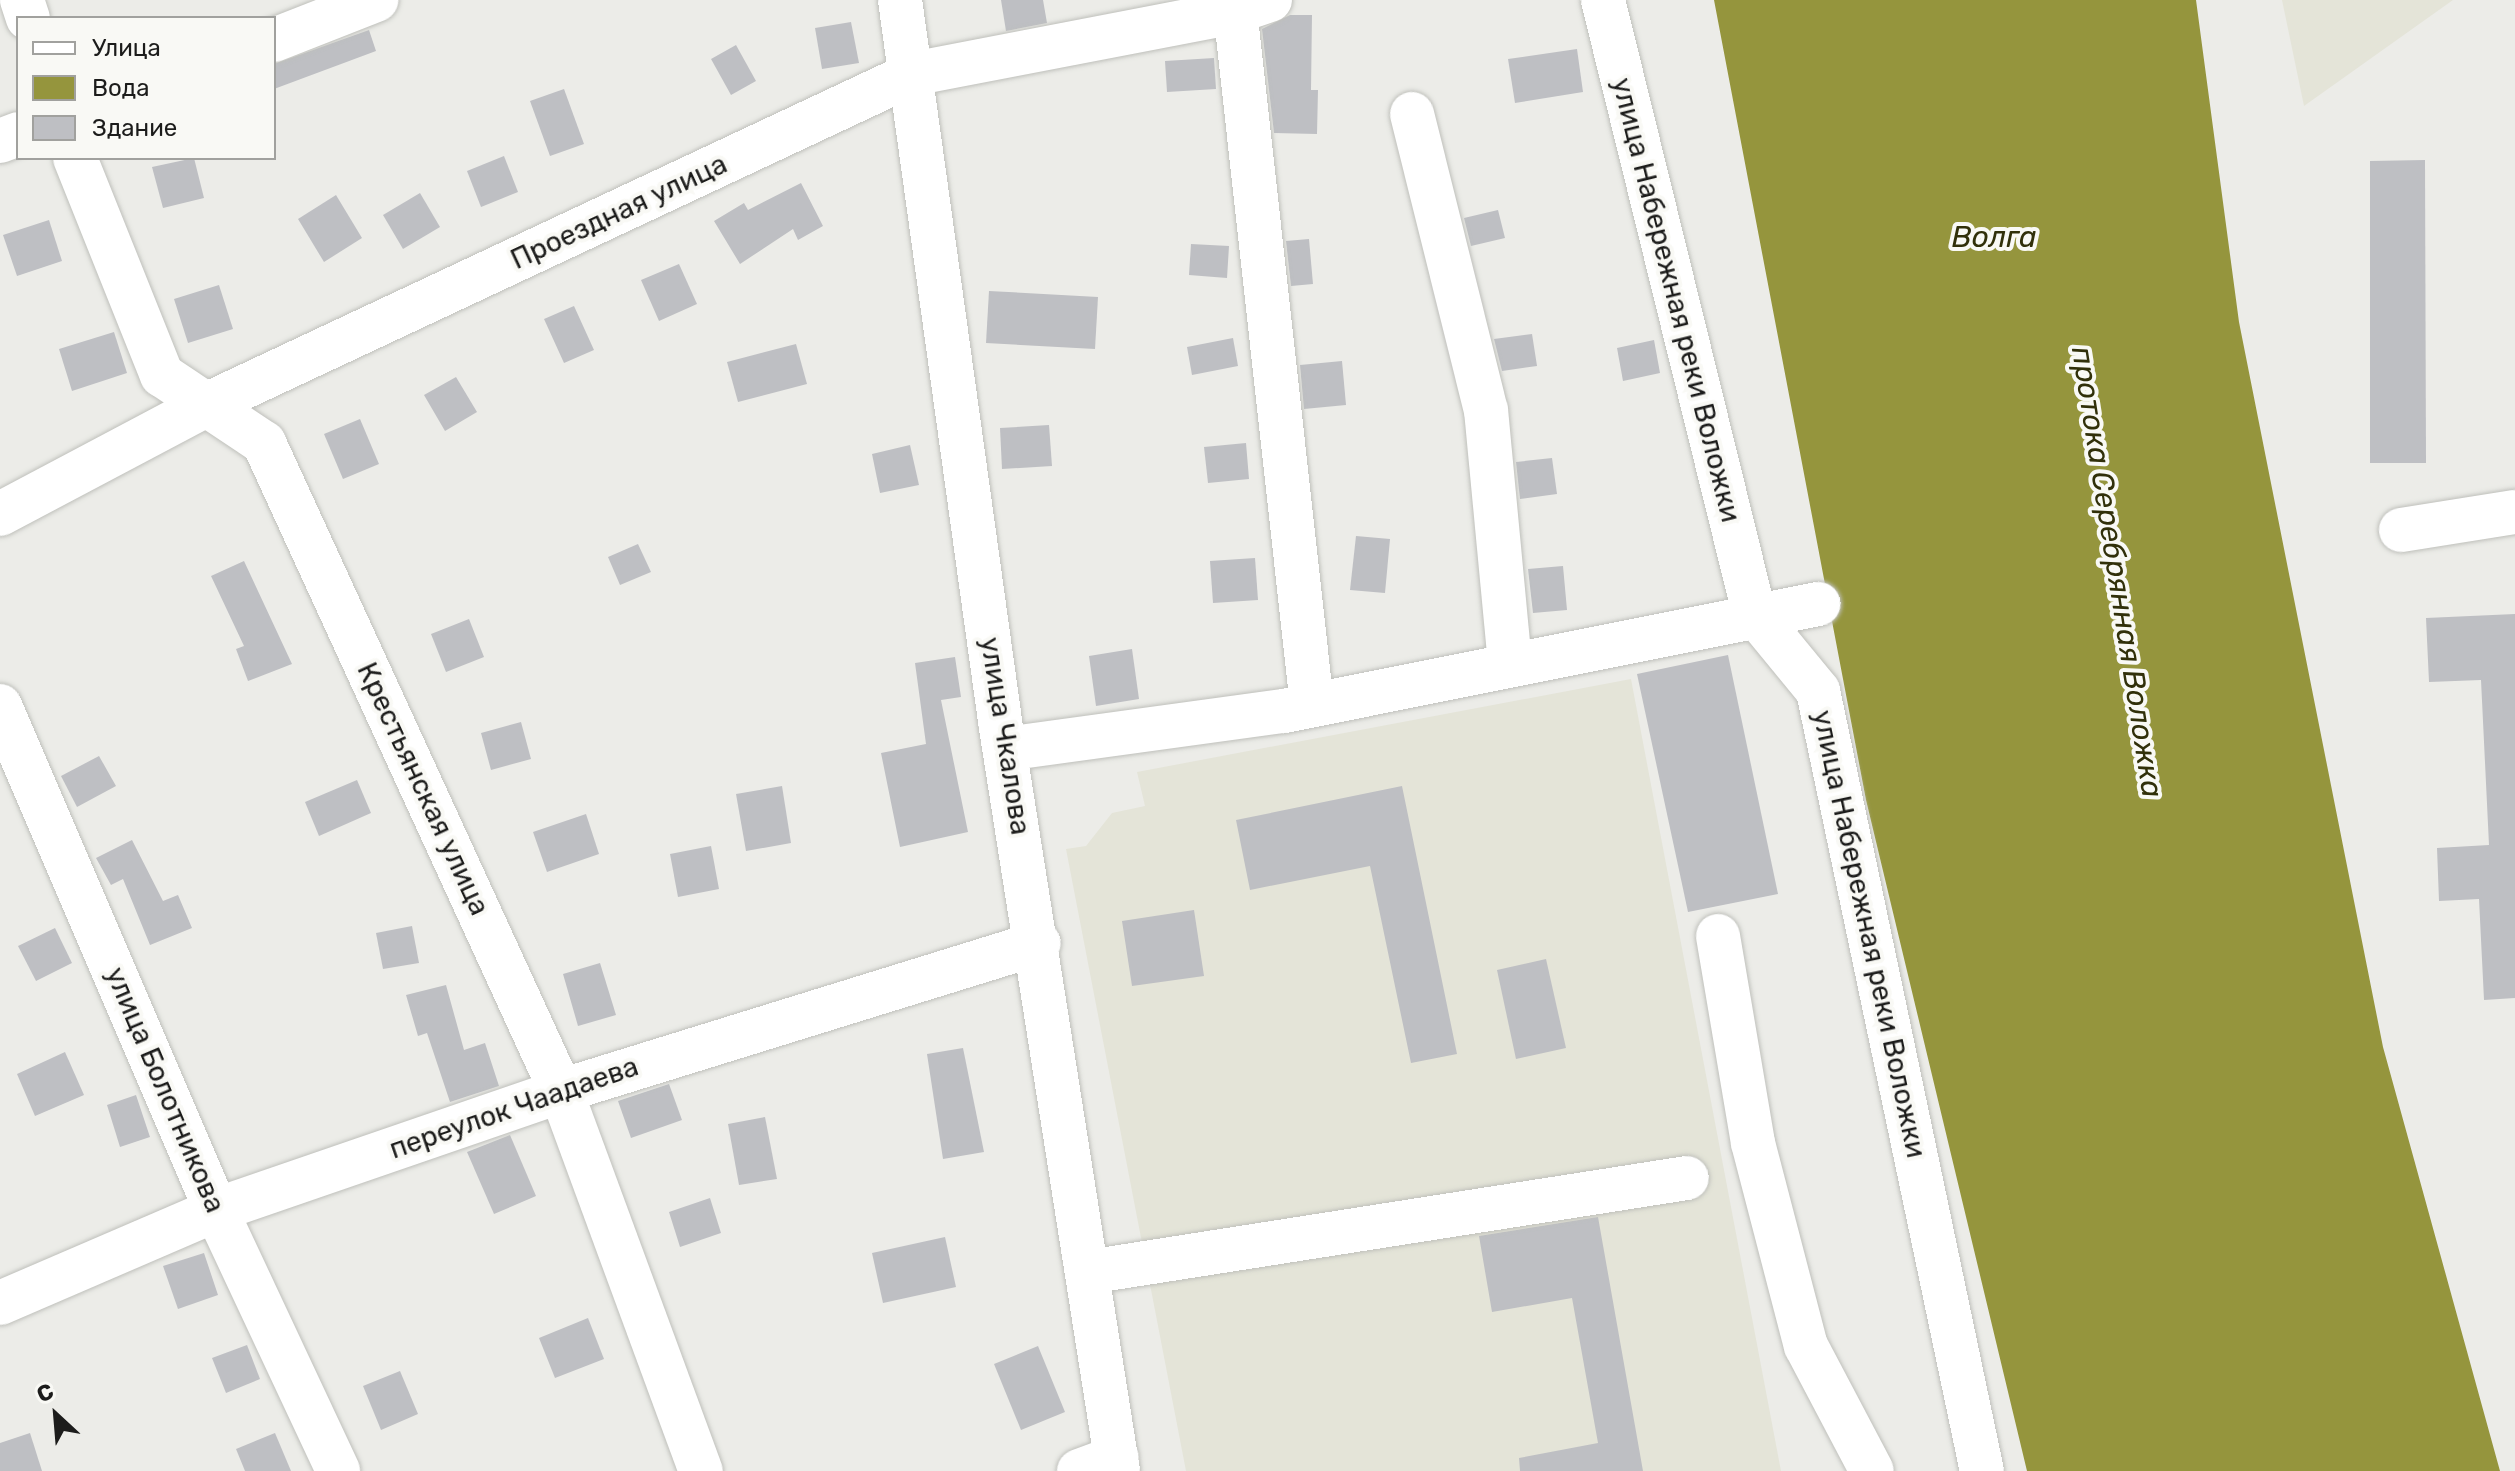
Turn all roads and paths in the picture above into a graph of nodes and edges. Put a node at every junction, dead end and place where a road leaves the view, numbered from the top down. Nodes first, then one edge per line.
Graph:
1 (900, 0) edge
2 (1603, 0) edge
3 (363, 3) edge
4 (1246, 4) edge
5 (276, 39) edge
6 (912, 74) junction
7 (1412, 114) dead end
8 (76, 160) edge
9 (208, 404) junction
10 (2515, 512) edge
11 (0, 514) edge
12 (2401, 530) dead end
13 (1818, 604) dead end
14 (1754, 613) junction
15 (1510, 664) junction
16 (1312, 705) junction
17 (0, 706) edge
18 (1005, 749) junction
19 (1718, 936) dead end
20 (1039, 943) junction
21 (561, 1091) junction
22 (1687, 1178) dead end
23 (216, 1210) junction
24 (1088, 1272) junction
25 (0, 1303) edge
26 (1104, 1466) edge
27 (338, 1471) edge
28 (701, 1471) edge
29 (1872, 1471) edge
30 (1982, 1471) edge

1 - 6 street, улица Чкалова
2 - 14 street, улица Набережная реки Воложки
3 - 5 street
4 - 6 street, Проездная улица
4 - 16 street
6 - 9 street, Проездная улица
6 - 18 street, улица Чкалова
7 - 15 street
8 - 9 street, Крестьянская улица
9 - 11 street, Проездная улица
9 - 21 street, Крестьянская улица
10 - 12 street
13 - 14 street
14 - 15 street
14 - 30 street, улица Набережная реки Воложки
15 - 16 street
16 - 18 street
17 - 23 street, улица Болотникова
18 - 20 street, улица Чкалова
19 - 29 street
20 - 21 street, переулок Чаадаева
20 - 24 street, улица Чкалова
21 - 23 street, переулок Чаадаева
21 - 28 street, Крестьянская улица
22 - 24 street
23 - 25 street, переулок Чаадаева
23 - 27 street, улица Болотникова
24 - 26 street, улица Чкалова

